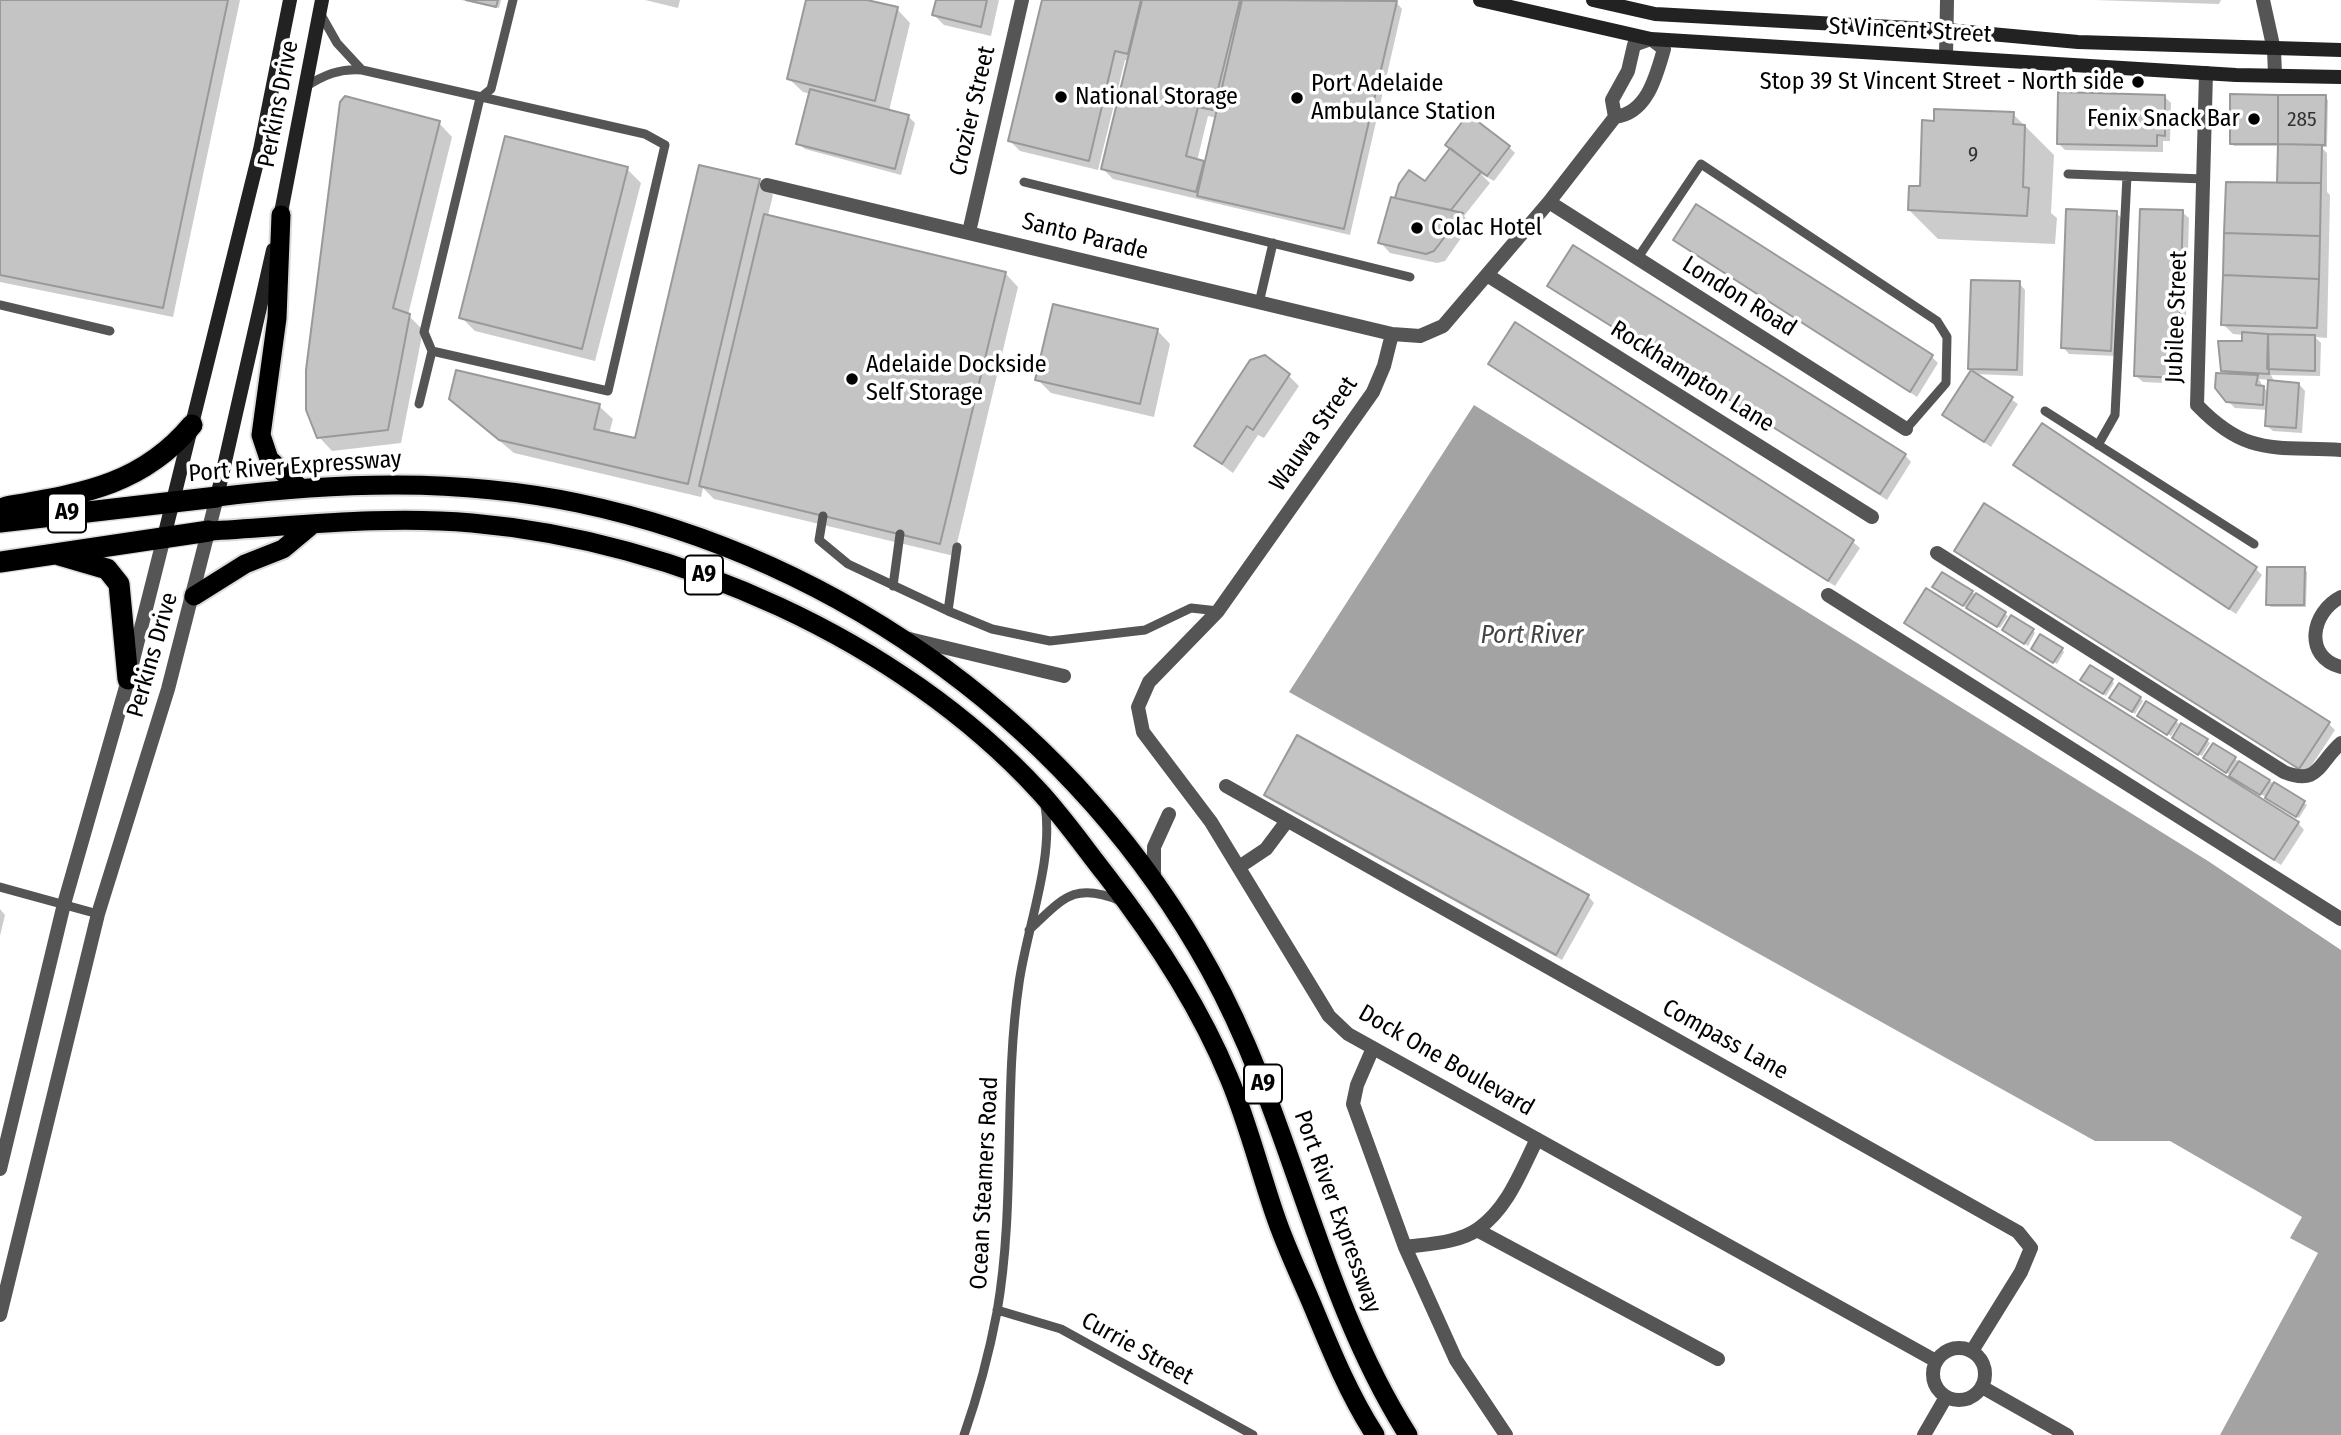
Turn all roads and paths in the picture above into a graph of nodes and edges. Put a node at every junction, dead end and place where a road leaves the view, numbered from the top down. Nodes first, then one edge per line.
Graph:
1 (290, 0) edge
2 (513, 0) edge
3 (1022, 0) edge
4 (1480, 0) edge
5 (1593, 0) edge
6 (1947, 0) edge
7 (2263, 0) edge
8 (321, 5) edge
9 (1655, 14) junction
10 (1947, 30) junction
11 (1651, 39) junction
12 (2274, 50) junction
13 (2341, 50) edge
14 (1946, 56) junction
15 (362, 70) junction
16 (2206, 73) junction
17 (2275, 74) junction
18 (2341, 77) edge
19 (305, 87) junction
20 (480, 98) junction
21 (1615, 117) junction
22 (2067, 174) dead end
23 (2127, 176) junction
24 (2204, 179) junction
25 (1024, 182) dead end
26 (767, 185) dead end
27 (1549, 202) junction
28 (281, 215) junction
29 (969, 232) junction
30 (1273, 243) junction
31 (1637, 259) junction
32 (1487, 275) junction
33 (1410, 277) dead end
34 (1259, 303) junction
35 (0, 305) edge
36 (110, 331) dead end
37 (1392, 334) junction
38 (432, 351) junction
39 (419, 404) dead end
40 (2045, 411) dead end
41 (192, 425) junction
42 (1906, 429) joint
43 (2098, 445) junction
44 (2341, 450) edge
45 (300, 488) junction
46 (217, 497) junction
47 (173, 502) junction
48 (0, 508) edge
49 (823, 516) dead end
50 (1872, 517) dead end
51 (0, 522) edge
52 (313, 524) junction
53 (209, 531) junction
54 (900, 534) dead end
55 (164, 537) junction
56 (2254, 544) dead end
57 (957, 547) dead end
58 (1937, 553) dead end
59 (54, 554) junction
60 (0, 562) edge
61 (893, 586) junction
62 (1828, 595) dead end
63 (194, 596) junction
64 (2341, 597) edge
65 (948, 611) junction
66 (1218, 611) junction
67 (905, 638) junction
68 (2341, 667) edge
69 (1064, 676) dead end
70 (127, 683) junction
71 (2341, 743) edge
72 (1226, 786) dead end
73 (1044, 797) junction
74 (1169, 814) dead end
75 (1287, 821) junction
76 (1239, 867) junction
77 (1154, 879) junction
78 (0, 887) edge
79 (64, 904) junction
80 (1127, 904) junction
81 (98, 914) junction
82 (2341, 919) edge
83 (1029, 930) junction
84 (1373, 1048) junction
85 (1537, 1139) junction
86 (0, 1169) edge
87 (1477, 1230) junction
88 (1405, 1247) junction
89 (997, 1310) junction
90 (0, 1315) edge
91 (1972, 1351) junction
92 (1718, 1359) dead end
93 (1936, 1361) junction
94 (1982, 1387) junction
95 (1946, 1397) junction
96 (964, 1435) edge
97 (1253, 1435) edge
98 (1374, 1435) edge
99 (1408, 1435) edge
100 (1506, 1435) edge
101 (1924, 1435) edge
102 (2067, 1435) edge

1 - 41 main road, Perkins Drive
2 - 20 lane
3 - 29 street, Crozier Street
4 - 11 main road, St Vincent Street
5 - 9 main road, St Vincent Street
6 - 10 street
7 - 12 street
8 - 15 lane
8 - 19 main road, Perkins Drive
9 - 10 main road, St Vincent Street
9 - 11 street
10 - 12 main road, St Vincent Street
10 - 14 street
11 - 14 main road, St Vincent Street
11 - 21 street
11 - 21 street
12 - 13 main road, St Vincent Street
12 - 17 street
14 - 16 main road, St Vincent Street
15 - 19 lane
15 - 20 lane
16 - 17 main road, St Vincent Street
16 - 24 street, Jubilee Street
17 - 18 main road, St Vincent Street
19 - 28 main road, Perkins Drive
20 - 38 lane
20 - 38 lane
21 - 27 street
22 - 23 lane
23 - 24 lane
23 - 43 lane
24 - 44 street, Jubilee Street
25 - 30 lane
26 - 29 street, Santo Parade
27 - 31 street, London Road
27 - 32 street
28 - 45 highway
28 - 46 main road, Perkins Drive
29 - 34 street, Santo Parade
30 - 33 lane
30 - 34 lane
31 - 42 street, London Road
31 - 42 lane
32 - 37 street
32 - 50 street, Rockhampton Lane
34 - 37 street, Santo Parade
35 - 36 lane
37 - 66 street, Wauwa Street
38 - 39 lane
40 - 43 lane
41 - 47 main road, Perkins Drive
41 - 48 highway
43 - 56 lane
45 - 46 highway, Port River Expressway / A9
45 - 67 highway, Port River Expressway / A9
46 - 47 highway, Port River Expressway / A9
46 - 53 street, Perkins Drive
47 - 51 highway, Port River Expressway / A9
47 - 55 main road, Perkins Drive
49 - 61 lane
52 - 53 highway, A9
52 - 63 highway
52 - 73 highway, A9
53 - 55 highway, A9
53 - 63 street, Perkins Drive
54 - 61 lane
55 - 59 highway, A9
55 - 70 street, Perkins Drive
57 - 65 lane
58 - 71 street
59 - 60 highway, A9
59 - 70 highway
61 - 65 lane
62 - 82 street
63 - 81 street, Perkins Drive
64 - 68 street
65 - 66 lane
66 - 76 street, Dock One Boulevard
67 - 69 street
67 - 77 highway, Port River Expressway / A9
70 - 79 street, Perkins Drive
72 - 75 street, Compass Lane
73 - 80 highway, A9
73 - 83 lane, Ocean Steamers Road
74 - 77 street
75 - 76 street
75 - 91 street, Compass Lane
76 - 84 street, Dock One Boulevard
77 - 99 highway, Port River Expressway / A9
78 - 79 lane
79 - 81 lane
79 - 86 street, Perkins Drive
80 - 83 lane
80 - 98 highway, A9
81 - 90 street, Perkins Drive
83 - 89 lane, Ocean Steamers Road
84 - 85 street, Dock One Boulevard
84 - 88 street
85 - 87 street
85 - 93 street, Dock One Boulevard
87 - 88 street
87 - 92 street
88 - 100 street
89 - 96 lane, Ocean Steamers Road
89 - 97 lane, Currie Street
91 - 93 street
91 - 94 street
93 - 95 street
94 - 95 street
94 - 102 street
95 - 101 street

